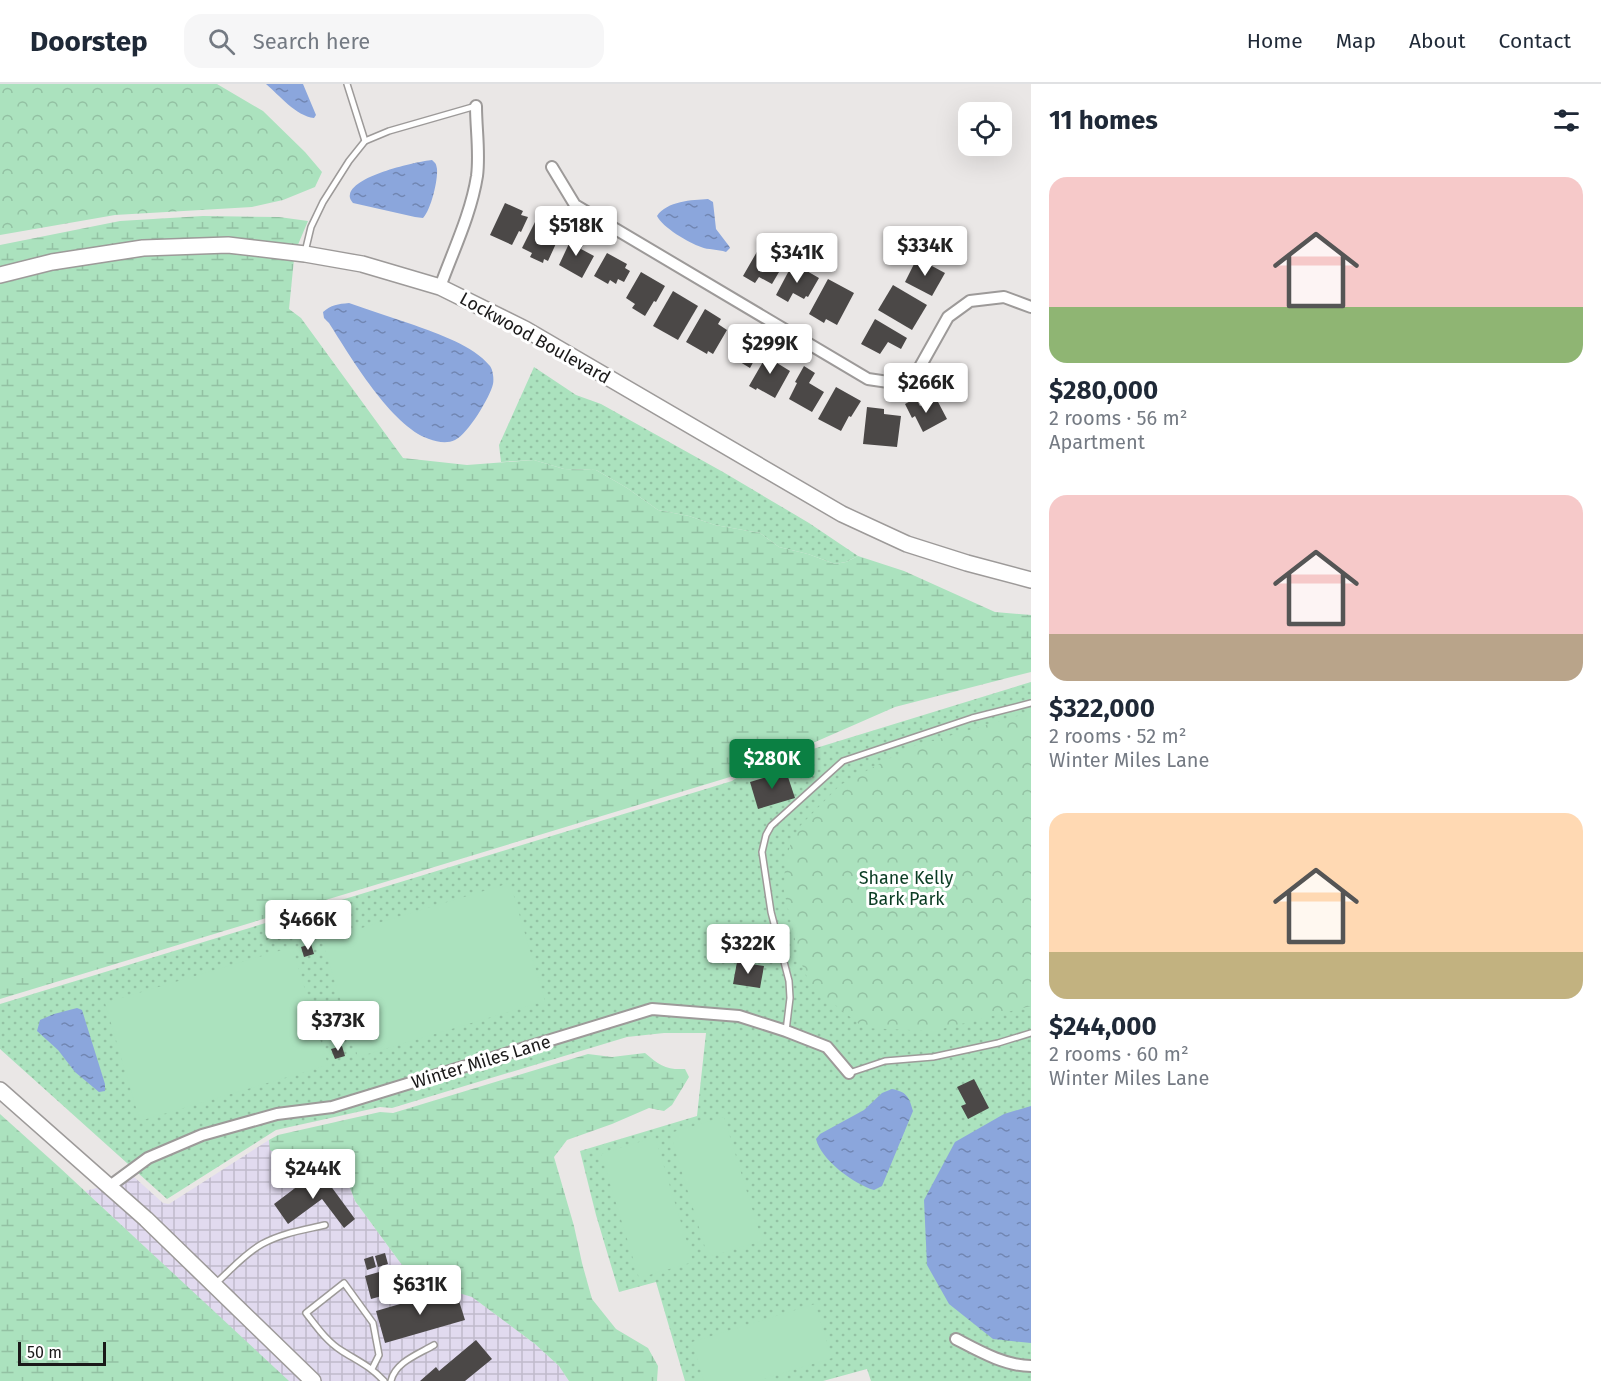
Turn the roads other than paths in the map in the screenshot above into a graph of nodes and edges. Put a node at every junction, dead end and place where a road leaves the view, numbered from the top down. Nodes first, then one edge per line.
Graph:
1 (347, 84) edge
2 (476, 106) joint
3 (365, 141) junction
4 (552, 167) dead end
5 (305, 254) junction
6 (0, 275) edge
7 (440, 287) junction
8 (1031, 307) edge
9 (1031, 580) edge
10 (1031, 703) edge
11 (786, 1031) junction
12 (1031, 1033) edge
13 (849, 1073) joint
14 (0, 1090) edge
15 (110, 1186) junction
16 (325, 1225) dead end
17 (214, 1285) junction
18 (956, 1339) dead end
19 (434, 1345) dead end
20 (1031, 1366) edge
21 (372, 1369) junction
22 (313, 1381) edge
23 (384, 1381) edge
24 (391, 1381) edge

1 - 3 lane
2 - 3 lane
2 - 7 street
3 - 5 lane
4 - 8 street
5 - 6 street, Lockwood Boulevard
5 - 7 street, Lockwood Boulevard
7 - 9 street, Lockwood Boulevard
10 - 11 lane
11 - 13 street, Winter Miles Lane
11 - 15 street, Winter Miles Lane
12 - 13 lane
14 - 15 street
15 - 17 street
16 - 17 lane
17 - 22 street
18 - 20 street
19 - 24 lane
21 - 21 lane
21 - 23 lane

